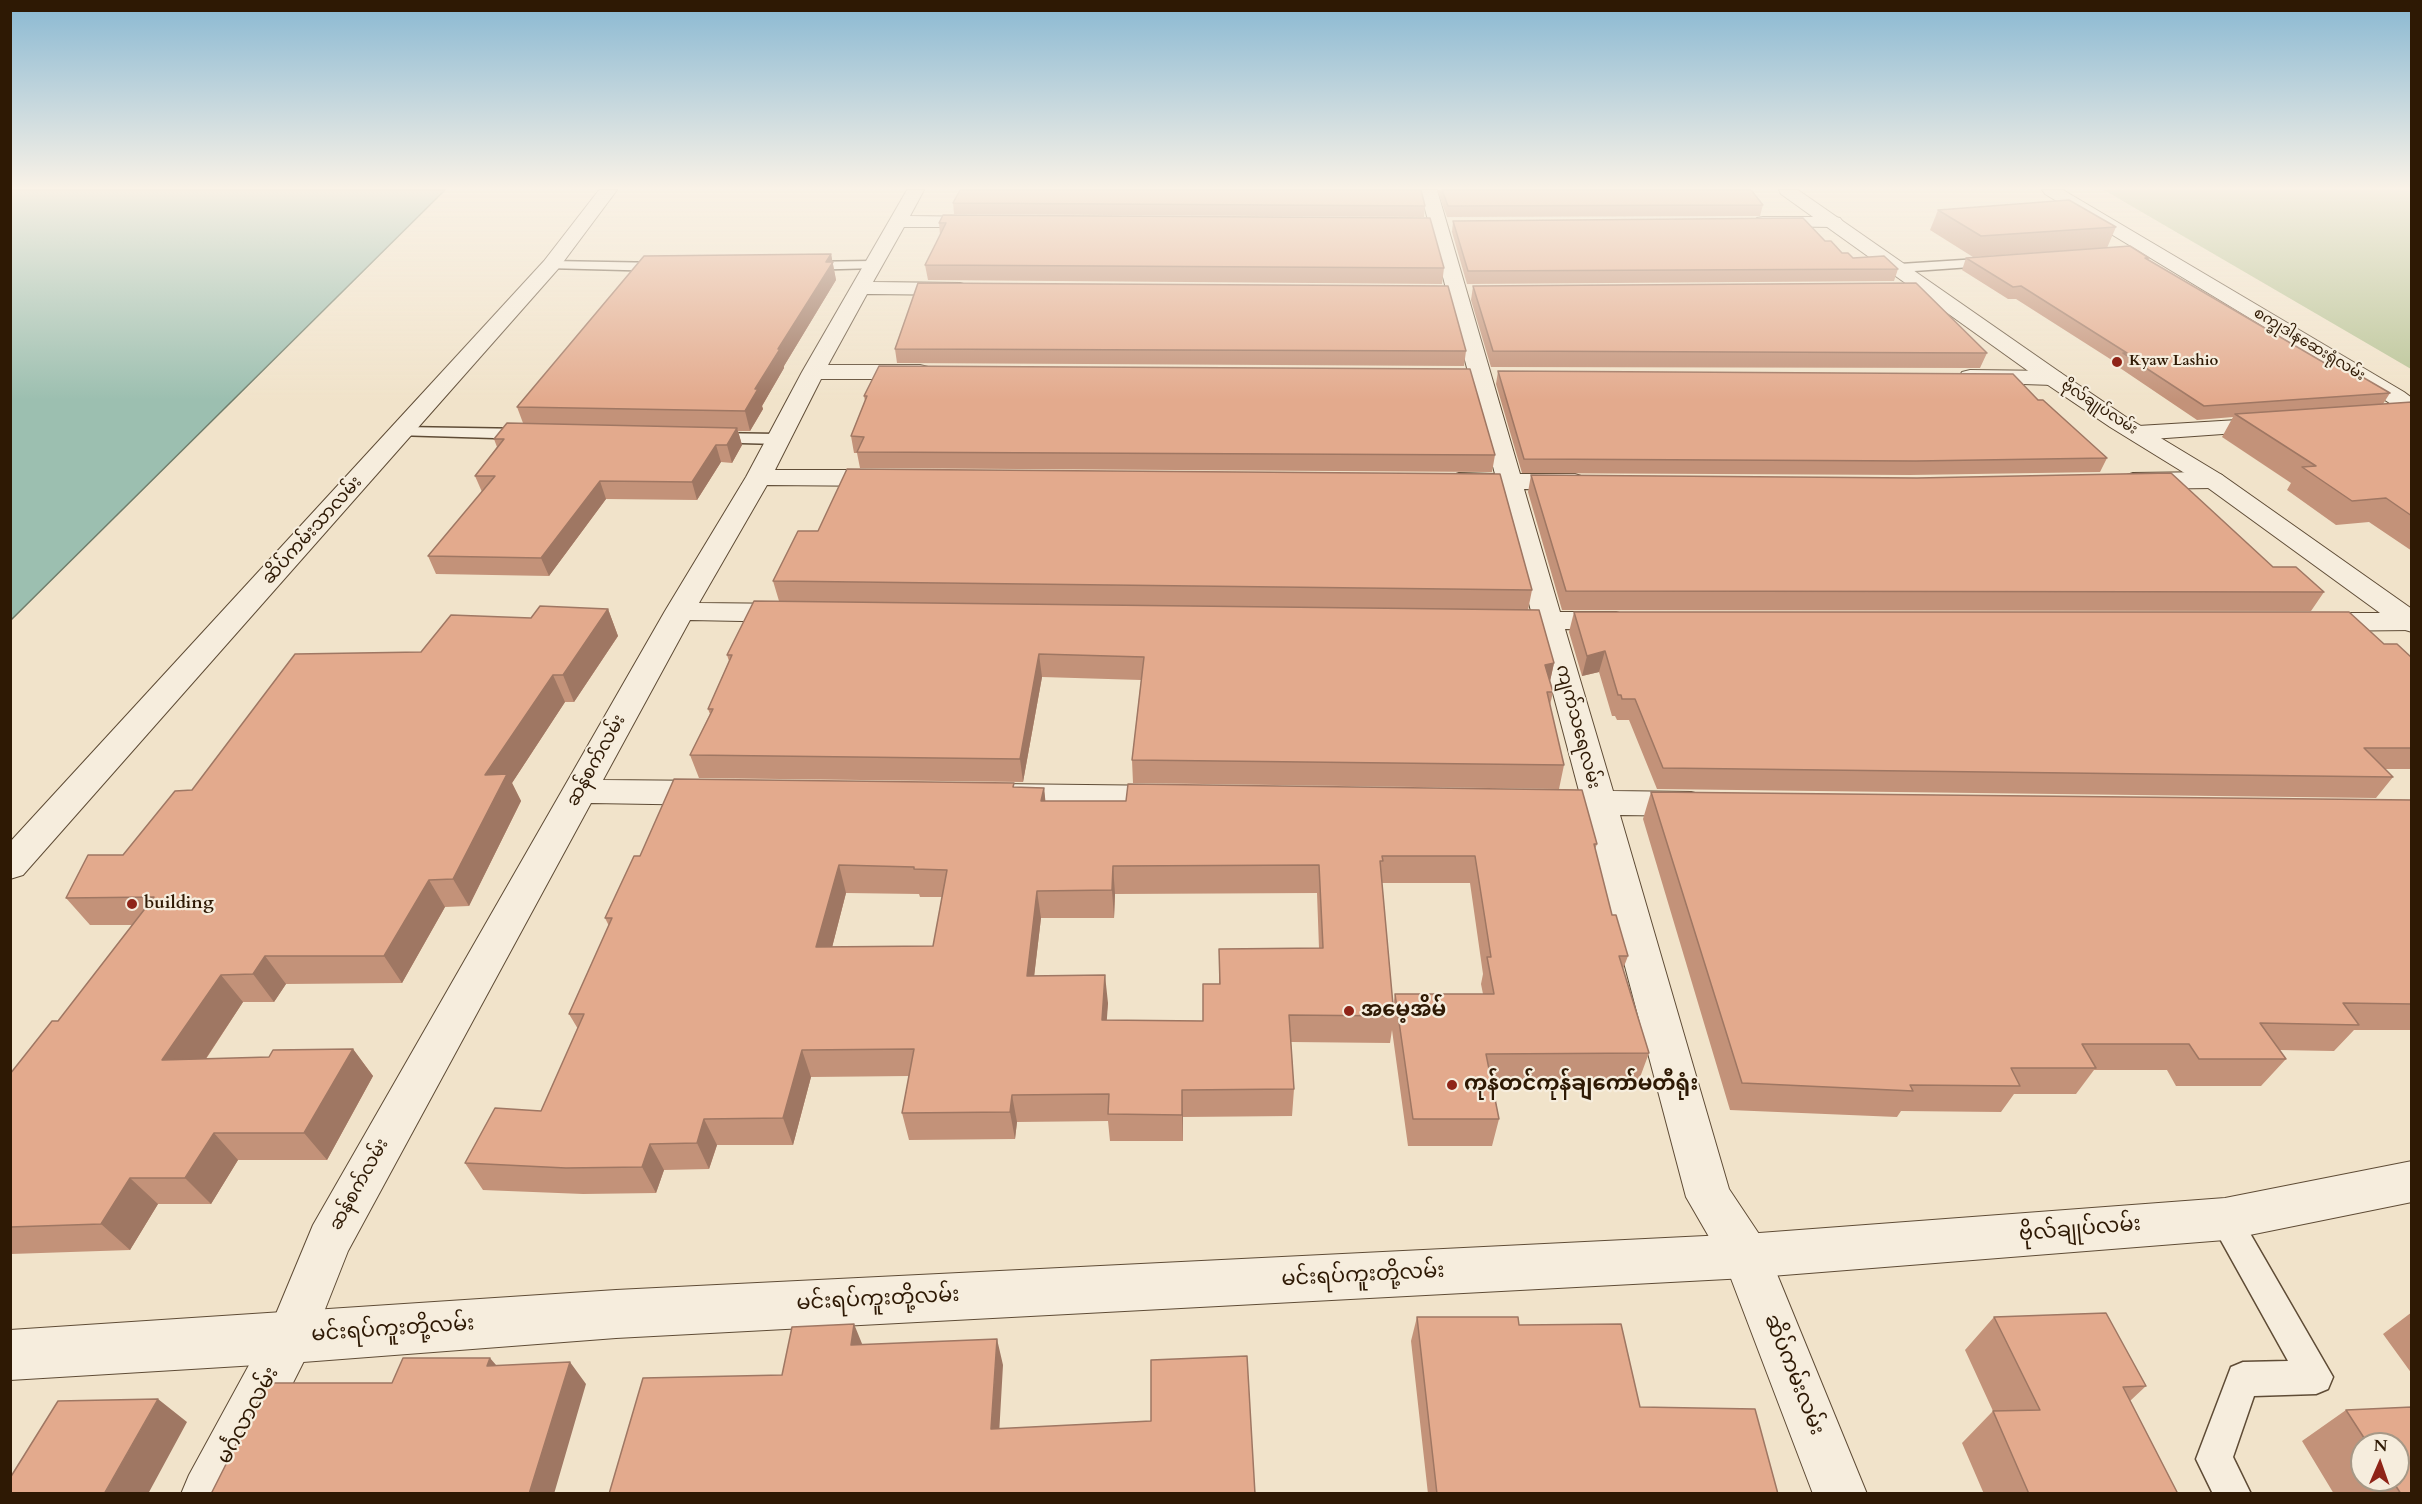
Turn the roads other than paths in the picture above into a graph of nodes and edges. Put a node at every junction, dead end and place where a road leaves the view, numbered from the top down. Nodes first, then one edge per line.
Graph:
1 (554, 260) edge
2 (875, 260) edge
3 (1448, 260) edge
4 (1876, 260) edge
5 (2167, 260) edge
6 (2002, 261) edge
7 (550, 265) junction
8 (793, 266) edge
9 (678, 267) edge
10 (866, 277) junction
11 (1896, 279) junction
12 (979, 289) edge
13 (813, 372) junction
14 (944, 372) edge
15 (1945, 377) edge
16 (2053, 378) junction
17 (2408, 403) edge
18 (2381, 417) edge
19 (2289, 423) edge
20 (402, 432) junction
21 (2138, 433) junction
22 (543, 434) edge
23 (696, 437) edge
24 (778, 439) junction
25 (759, 477) junction
26 (914, 478) edge
27 (2213, 480) junction
28 (1439, 481) edge
29 (1511, 482) junction
30 (1593, 482) edge
31 (2108, 482) edge
32 (680, 611) junction
33 (823, 613) edge
34 (1465, 620) edge
35 (1548, 621) junction
36 (1644, 621) edge
37 (2290, 622) edge
38 (2411, 623) edge
39 (580, 791) junction
40 (748, 793) edge
41 (963, 796) edge
42 (1203, 799) edge
43 (1514, 802) edge
44 (1598, 803) junction
45 (1717, 804) edge
46 (10, 866) edge
47 (2412, 1181) edge
48 (2225, 1219) junction
49 (1746, 1256) junction
50 (290, 1338) junction
51 (10, 1355) edge
52 (208, 1494) edge
53 (1840, 1494) edge
54 (2233, 1494) edge

1 - 7 street, ဆိပ်ကမ်းသာလမ်း
2 - 10 street, ဆန်စက်လမ်း
3 - 29 street, ကျက်သရေလမ်း
4 - 11 street, ဗိုလ်ချုပ်လမ်း
5 - 17 street, စက္ခုဒါနဆေးရုံလမ်း
6 - 11 lane
7 - 9 lane
7 - 20 street, ဆိပ်ကမ်းသာလမ်း
8 - 10 lane
10 - 12 street
10 - 13 street, ဆန်စက်လမ်း
11 - 16 street, ဗိုလ်ချုပ်လမ်း
13 - 14 street
13 - 24 street, ဆန်စက်လမ်း
15 - 16 street
16 - 21 street, ဗိုလ်ချုပ်လမ်း
17 - 18 street, စက္ခုဒါနဆေးရုံလမ်း
19 - 21 street
20 - 22 lane
20 - 46 street, ဆိပ်ကမ်းသာလမ်း
21 - 27 street, ဗိုလ်ချုပ်လမ်း
23 - 24 lane
24 - 25 street, ဆန်စက်လမ်း
25 - 26 street
25 - 32 street, ဆန်စက်လမ်း
27 - 31 street
27 - 38 street, ဗိုလ်ချုပ်လမ်း
28 - 29 street
29 - 30 street
29 - 35 street, ကျက်သရေလမ်း
32 - 33 street
32 - 39 street, ဆန်စက်လမ်း
34 - 35 street
35 - 36 street
35 - 44 street, ကျက်သရေလမ်း
37 - 38 street
39 - 40 street
39 - 50 street, ဆန်စက်လမ်း
41 - 42 street
43 - 44 street
44 - 45 street
44 - 49 street, ကျက်သရေလမ်း
47 - 48 street, ဗိုလ်ချုပ်လမ်း
48 - 49 street, ဗိုလ်ချုပ်လမ်း
48 - 54 lane
49 - 50 street, မင်းရပ်ကူးတို့လမ်း
49 - 53 street, ဆိပ်ကမ်းလမ်း
50 - 51 street, မင်းရပ်ကူးတို့လမ်း
50 - 52 street, မင်္ဂလာလမ်း

